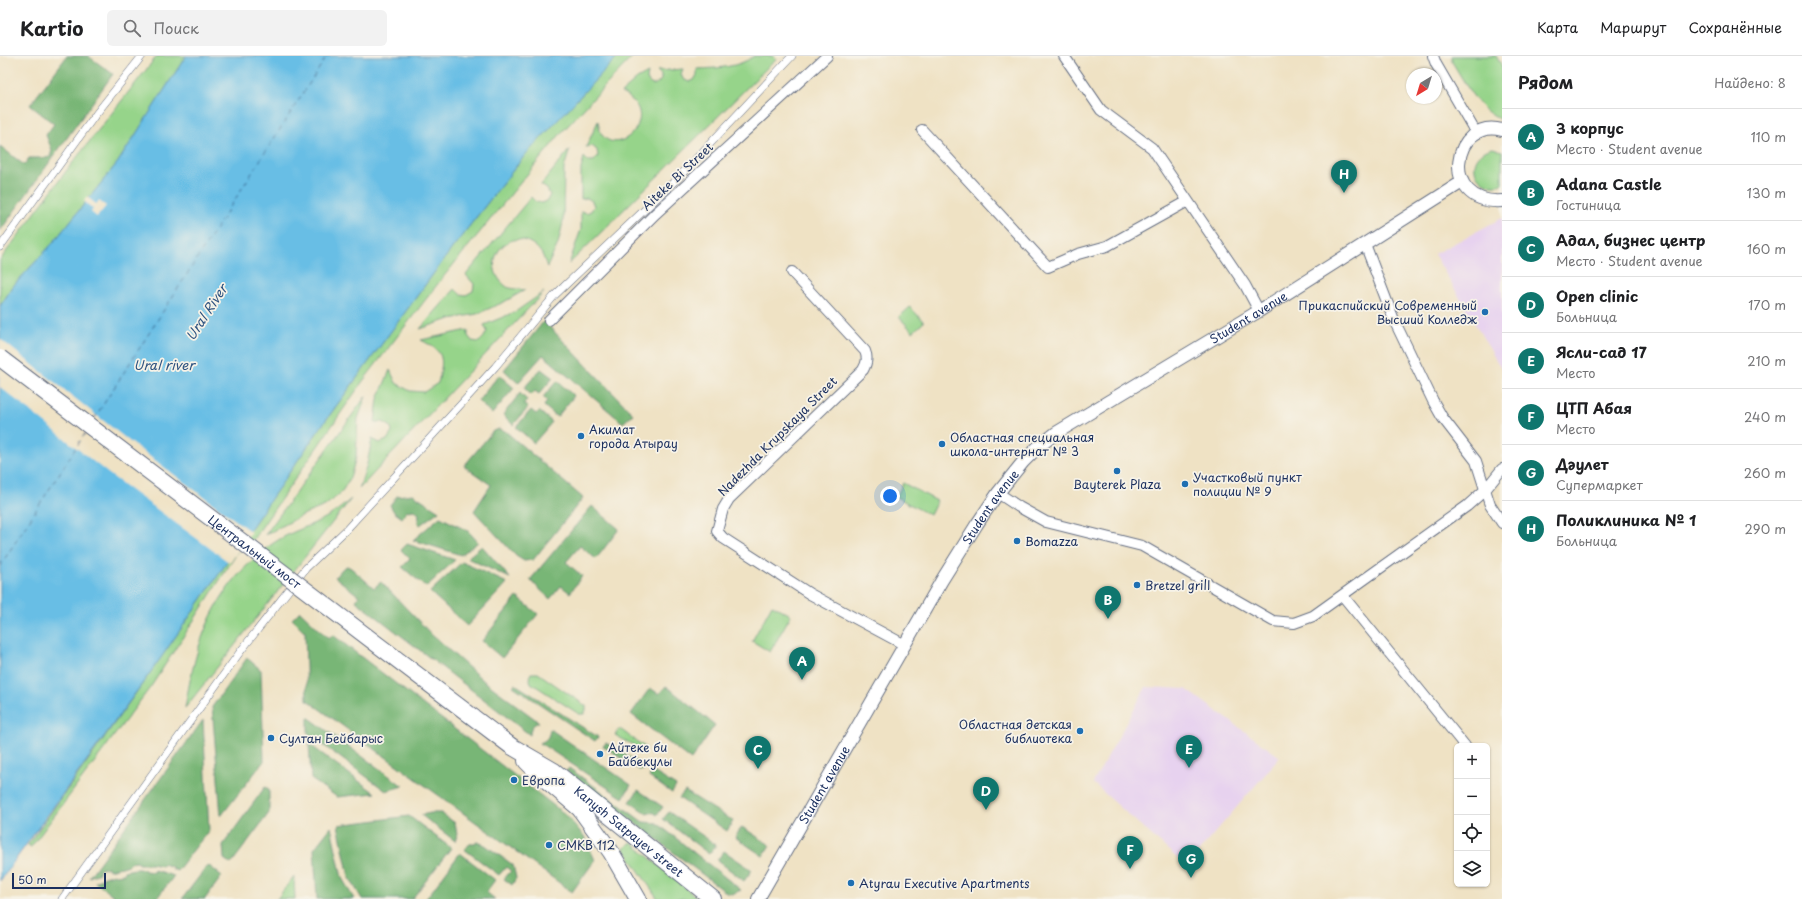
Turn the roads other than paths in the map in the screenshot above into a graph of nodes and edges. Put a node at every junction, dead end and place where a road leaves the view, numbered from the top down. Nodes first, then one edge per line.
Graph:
1 (142, 56) edge
2 (792, 56) edge
3 (827, 56) edge
4 (1064, 56) edge
5 (1433, 56) edge
6 (922, 130) dead end
7 (1502, 130) edge
8 (1476, 133) junction
9 (1462, 182) junction
10 (1188, 201) junction
11 (1502, 201) edge
12 (1365, 244) junction
13 (0, 247) edge
14 (792, 272) dead end
15 (1260, 311) junction
16 (548, 320) dead end
17 (0, 358) edge
18 (1502, 469) edge
19 (1485, 490) junction
20 (998, 493) junction
21 (1502, 523) edge
22 (1343, 596) junction
23 (905, 645) junction
24 (1463, 743) edge
25 (510, 746) junction
26 (62, 899) edge
27 (638, 899) edge
28 (713, 899) edge
29 (758, 899) edge

1 - 13 street
2 - 26 street
3 - 16 street, Aiteke Bi Street
4 - 10 street
5 - 8 street
6 - 10 street
7 - 8 street
8 - 9 street
9 - 11 street
9 - 12 street, Student avenue
10 - 15 street
12 - 15 street, Student avenue
12 - 19 street
14 - 23 street, Nadezhda Krupskaya Street
15 - 20 street, Student avenue
17 - 25 main road, Центральный мост, bridge
18 - 19 street
19 - 21 street
19 - 22 street
20 - 22 street
20 - 23 street, Student avenue
22 - 24 street
23 - 29 street, Student avenue
25 - 27 main road, Kanysh Satpayev street
25 - 28 main road, Kanysh Satpayev street

